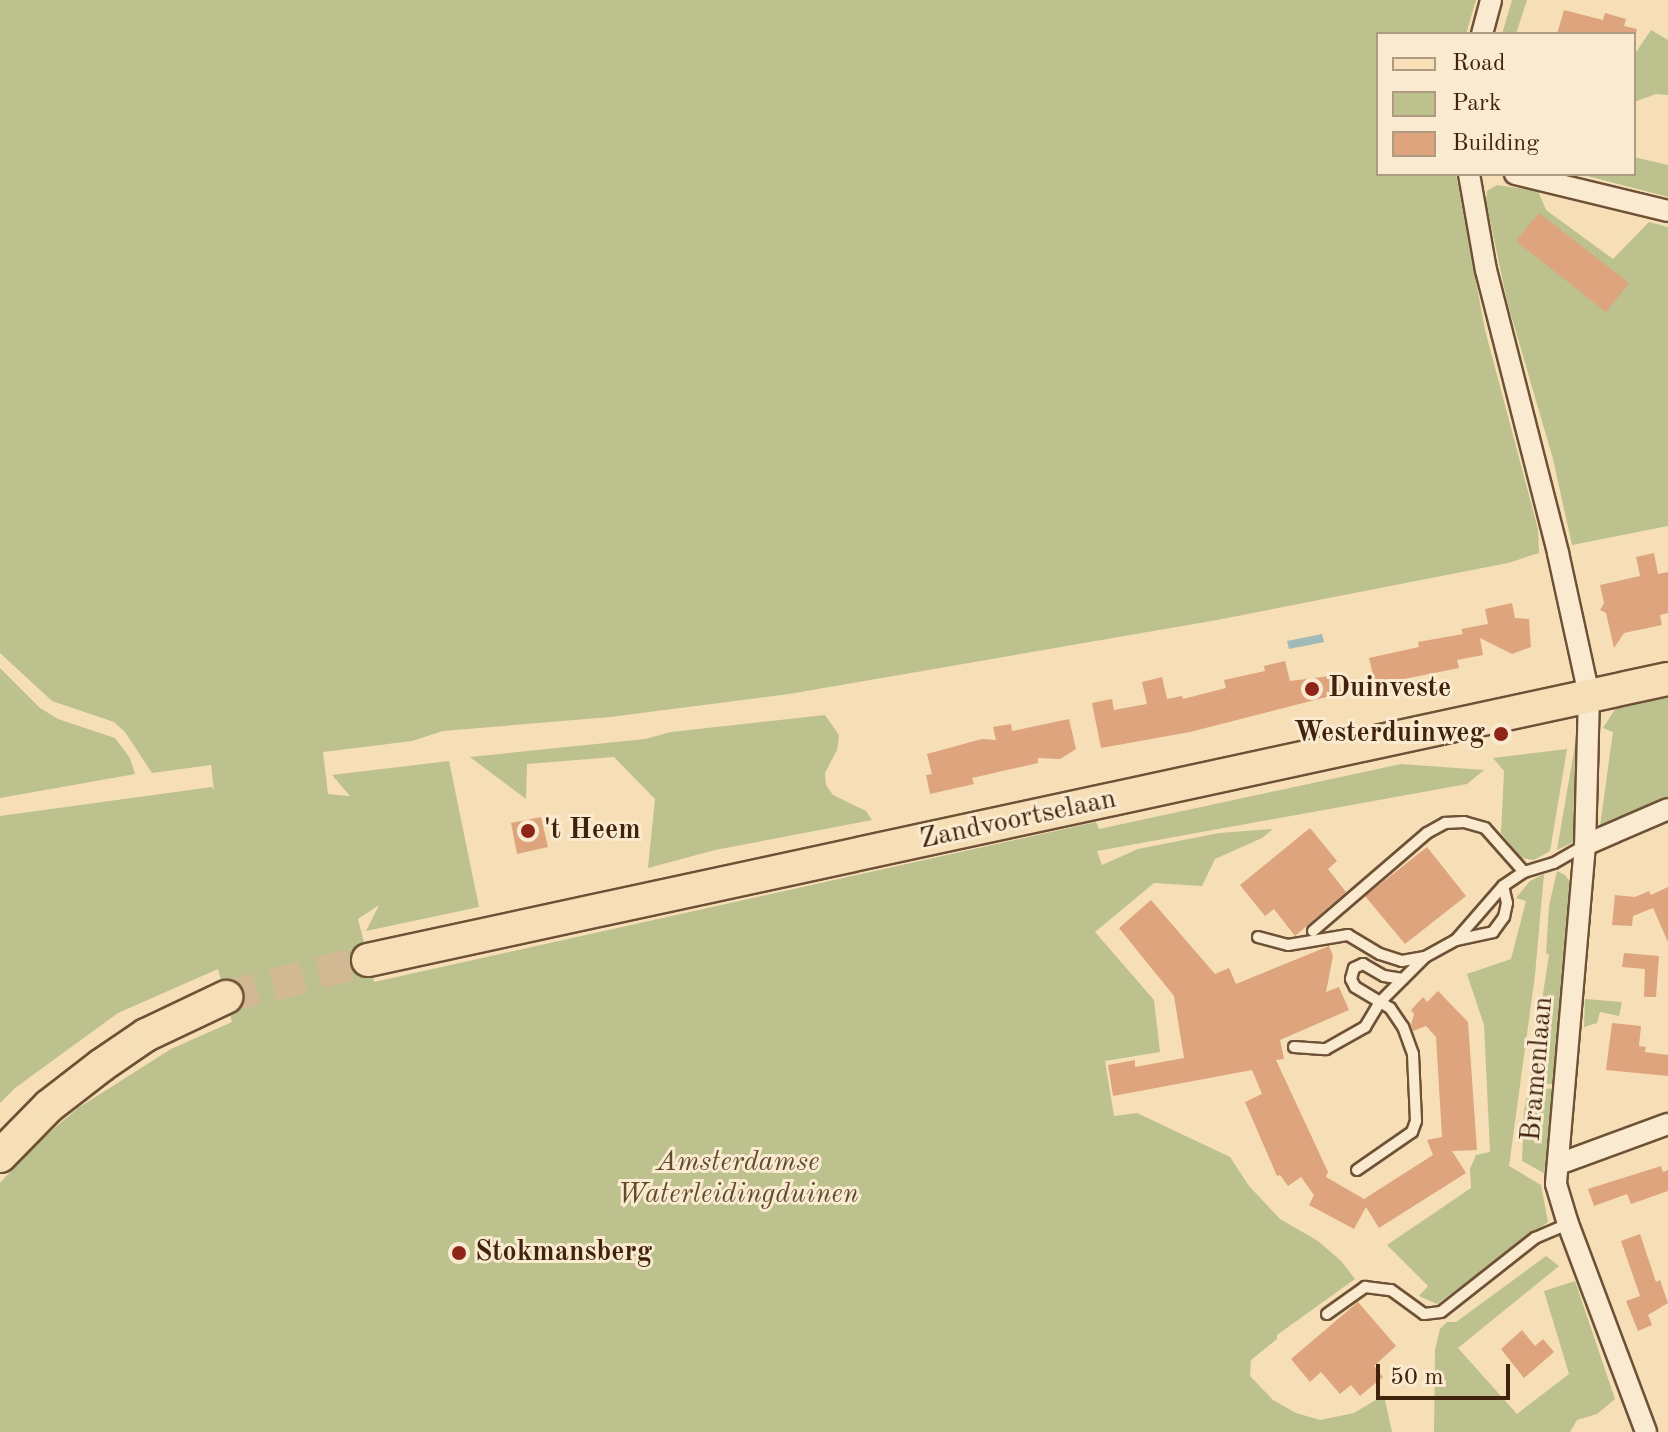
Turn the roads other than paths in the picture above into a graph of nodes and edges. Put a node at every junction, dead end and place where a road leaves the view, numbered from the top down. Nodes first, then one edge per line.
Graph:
1 (1491, 0) edge
2 (1483, 32) edge
3 (1469, 176) edge
4 (1523, 176) edge
5 (1668, 211) edge
6 (1668, 679) edge
7 (1589, 695) junction
8 (1668, 809) edge
9 (1585, 845) junction
10 (1524, 872) junction
11 (1503, 886) junction
12 (1313, 931) dead end
13 (1258, 937) dead end
14 (1456, 940) junction
15 (1425, 957) junction
16 (368, 960) tunnel mouth
17 (1403, 979) junction
18 (226, 997) tunnel mouth
19 (1380, 1002) junction
20 (1294, 1047) dead end
21 (1668, 1124) edge
22 (0, 1156) edge
23 (1559, 1164) junction
24 (1357, 1170) dead end
25 (1568, 1224) junction
26 (1327, 1314) dead end
27 (1646, 1432) edge

1 - 2 street
3 - 7 street
4 - 5 street
6 - 7 main road, Zandvoortselaan
7 - 9 street, Bramenlaan
7 - 16 main road, Zandvoortselaan
8 - 9 street
9 - 10 lane
9 - 23 street, Bramenlaan
10 - 11 lane
10 - 12 lane
11 - 14 lane
11 - 14 lane
13 - 15 lane
14 - 15 lane
15 - 17 lane
17 - 19 lane
17 - 19 lane
18 - 22 main road
19 - 20 lane
19 - 24 lane
21 - 23 street
23 - 25 street, Bramenlaan
25 - 26 lane
25 - 27 street, Bramenlaan

